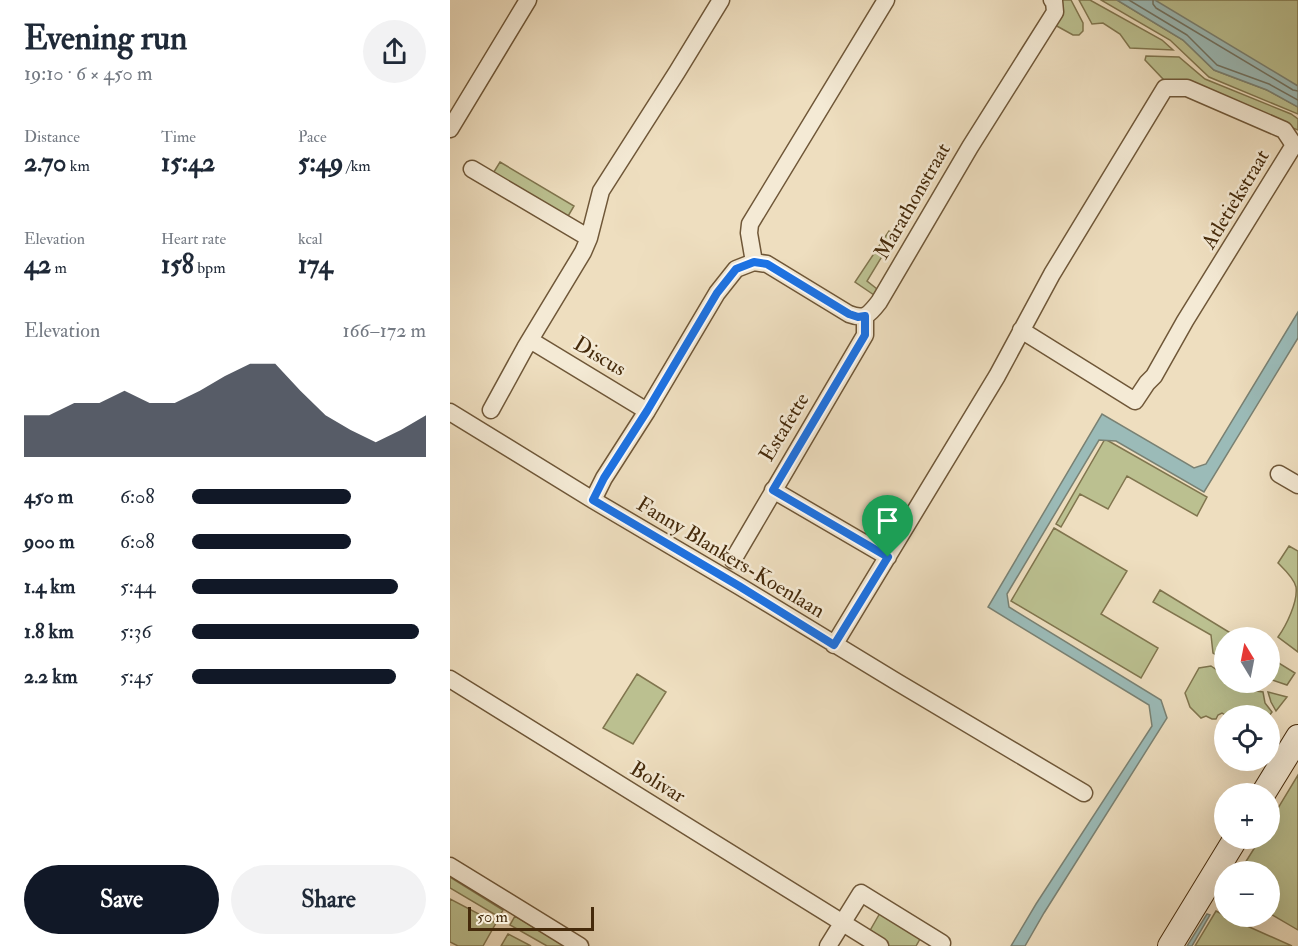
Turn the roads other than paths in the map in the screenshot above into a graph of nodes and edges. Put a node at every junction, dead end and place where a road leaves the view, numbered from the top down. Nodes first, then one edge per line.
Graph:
1 (528, 0) edge
2 (721, 0) edge
3 (886, 0) edge
4 (1052, 0) edge
5 (450, 129) edge
6 (472, 169) dead end
7 (589, 237) junction
8 (754, 262) junction
9 (865, 316) junction
10 (1021, 330) junction
11 (530, 340) junction
12 (491, 410) dead end
13 (647, 411) junction
14 (450, 412) edge
15 (1279, 474) dead end
16 (1298, 485) edge
17 (773, 490) junction
18 (593, 500) junction
19 (888, 557) junction
20 (733, 560) dead end
21 (834, 645) junction
22 (450, 679) edge
23 (1298, 737) edge
24 (1270, 783) edge
25 (1084, 792) dead end
26 (1229, 849) edge
27 (450, 866) edge
28 (843, 922) junction
29 (580, 946) edge
30 (828, 946) edge
31 (880, 946) edge
32 (940, 946) edge
33 (1170, 946) edge

1 - 5 street
2 - 7 street
3 - 8 street
4 - 9 street, Marathonstraat
6 - 7 street
7 - 11 street
8 - 9 street
8 - 13 street
9 - 17 street, Estafette
10 - 10 street, Atletiekstraat
10 - 19 street, Atletiekstraat
11 - 12 street
11 - 13 street, Discus
13 - 18 street
14 - 18 street, Fanny Blankers-Koenlaan
15 - 16 street
17 - 19 street
17 - 20 street, Estafette
18 - 21 street, Fanny Blankers-Koenlaan
19 - 21 street, Atletiekstraat
21 - 25 street, Fanny Blankers-Koenlaan
22 - 28 street, Bolivar
23 - 24 street
26 - 33 street
27 - 29 street
28 - 30 street
28 - 31 street, Bolivar
28 - 32 street

